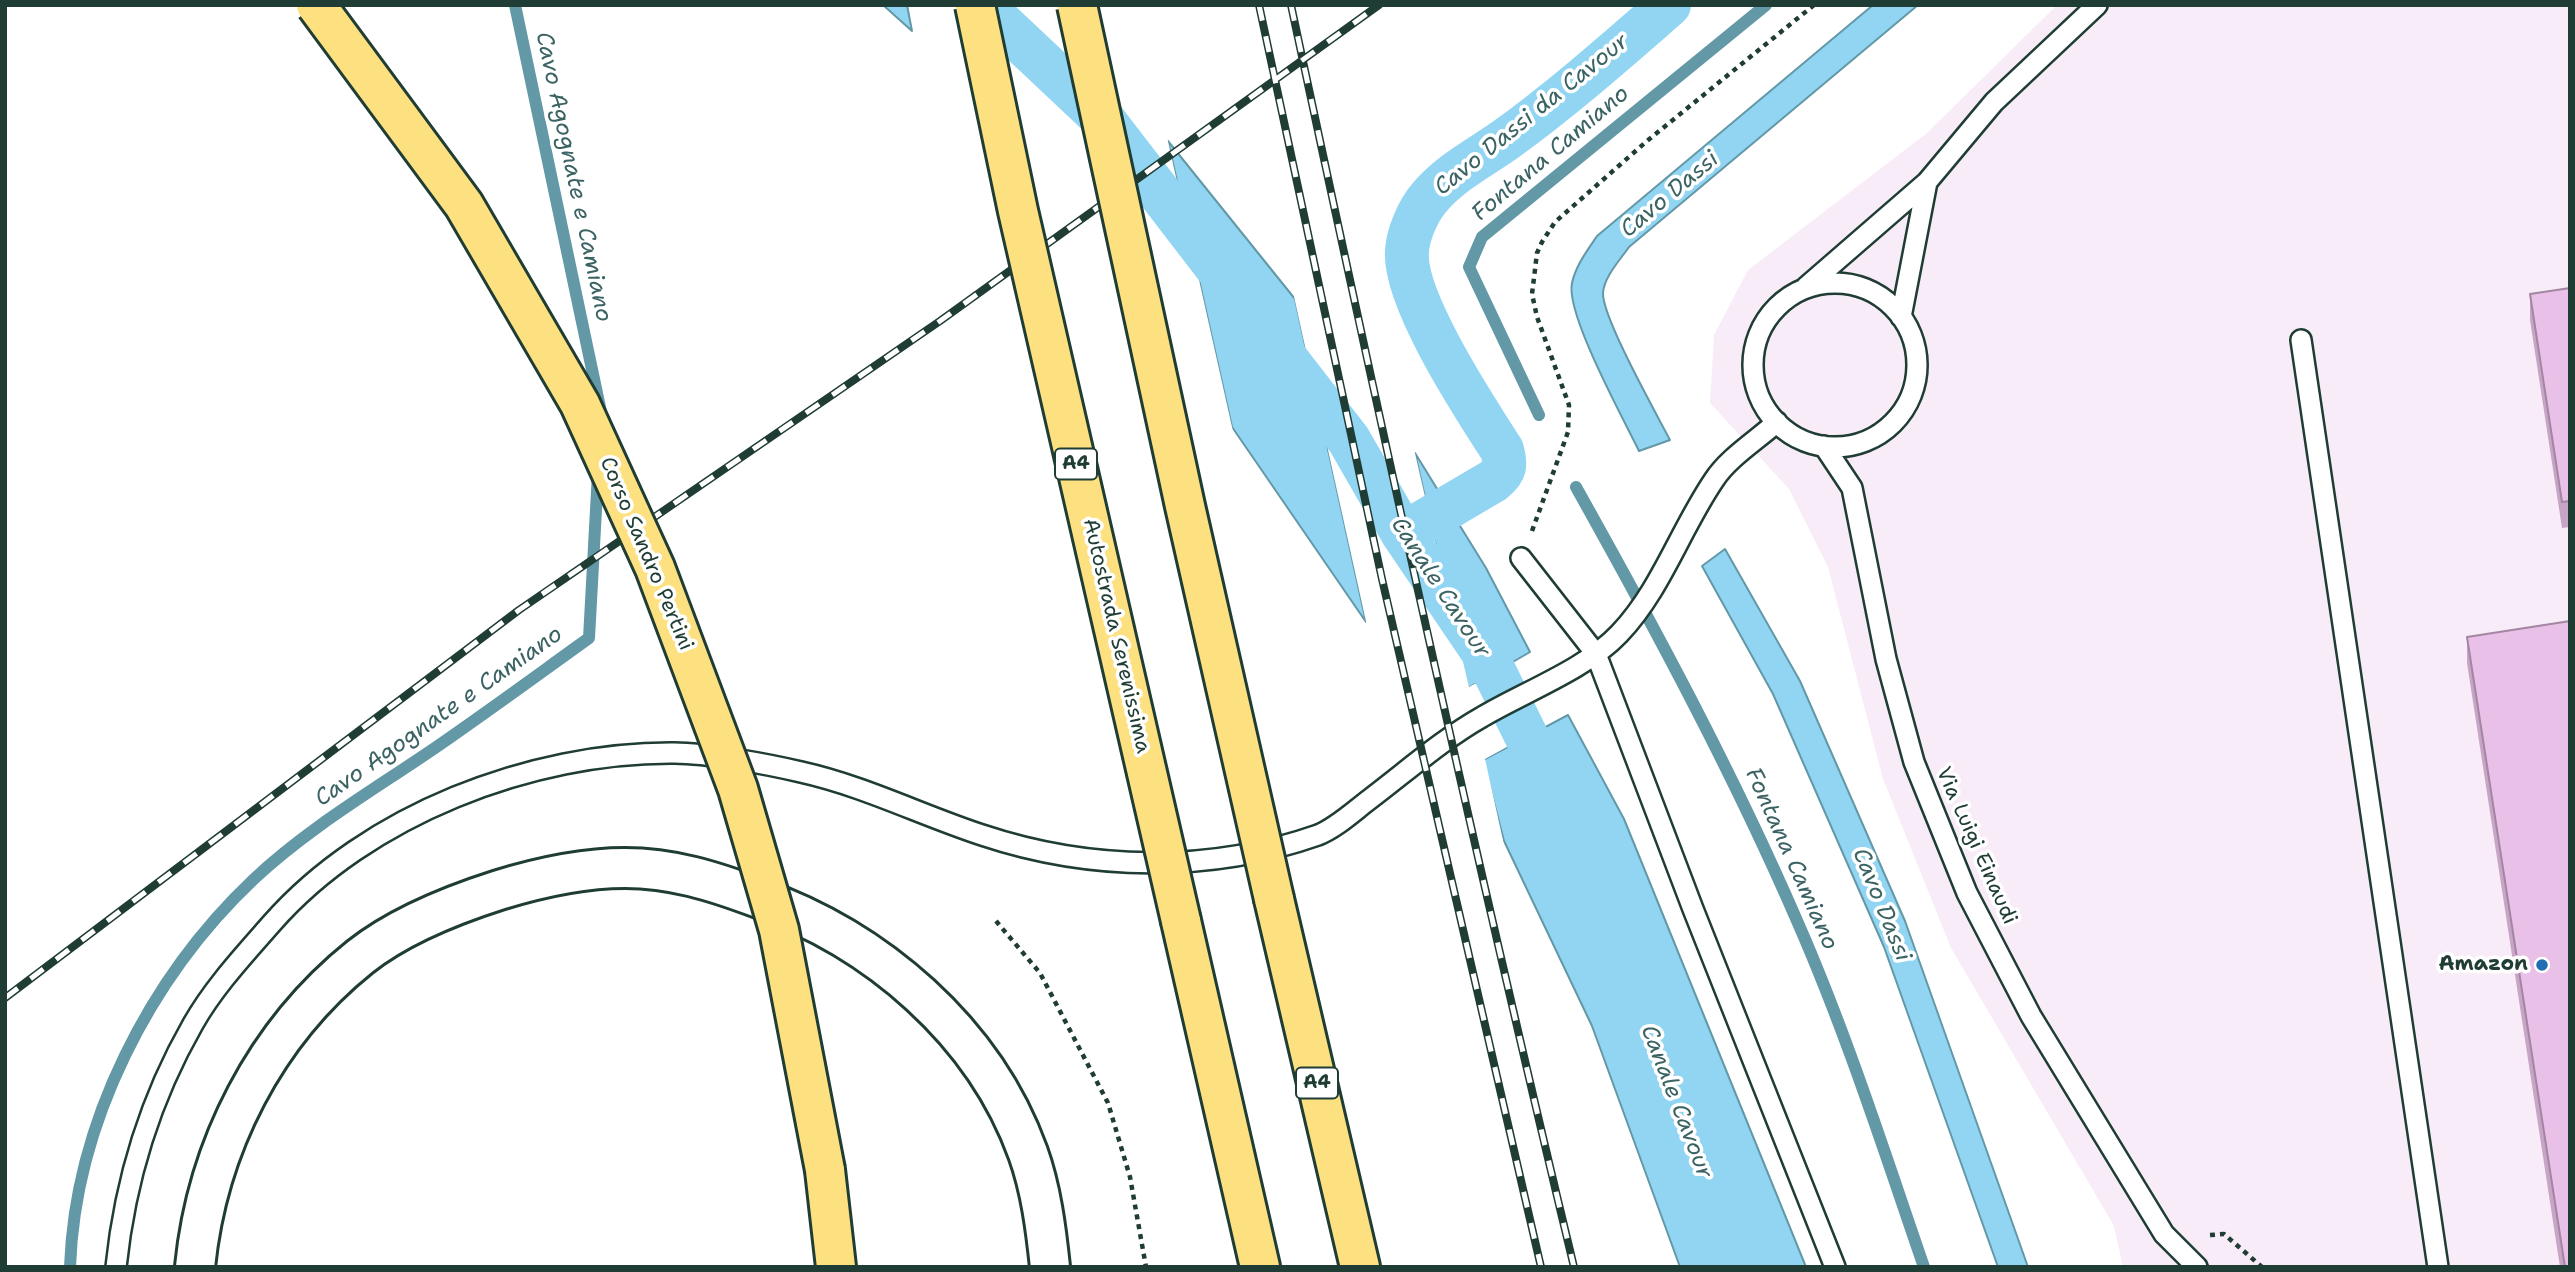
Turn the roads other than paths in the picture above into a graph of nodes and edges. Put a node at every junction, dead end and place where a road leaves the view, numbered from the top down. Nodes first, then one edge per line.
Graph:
1 (316, 5) edge
2 (975, 5) edge
3 (1077, 5) edge
4 (2097, 5) edge
5 (1927, 182) junction
6 (1805, 288) junction
7 (1902, 317) junction
8 (2301, 340) dead end
9 (1777, 422) junction
10 (1824, 446) junction
11 (1521, 558) road end
12 (1589, 657) junction
13 (2164, 1234) junction
14 (116, 1267) edge
15 (195, 1267) edge
16 (836, 1267) edge
17 (1050, 1267) edge
18 (1261, 1267) edge
19 (1360, 1267) edge
20 (1835, 1267) edge
21 (2173, 1267) edge
22 (2197, 1267) edge
23 (2438, 1267) edge

1 - 16 main road, Corso Sandro Pertini, bridge
2 - 18 main road, Autostrada Serenissima / A4, bridge
3 - 19 main road, A4, bridge
4 - 5 lane
5 - 6 lane
5 - 7 lane
6 - 7 lane
6 - 9 lane
7 - 10 lane
8 - 23 lane
9 - 10 lane
9 - 12 lane
10 - 13 lane, Via Luigi Einaudi
11 - 12 lane
12 - 14 lane
12 - 20 lane
13 - 21 lane, Via Luigi Einaudi
13 - 22 lane, Via Luigi Einaudi
15 - 17 street

